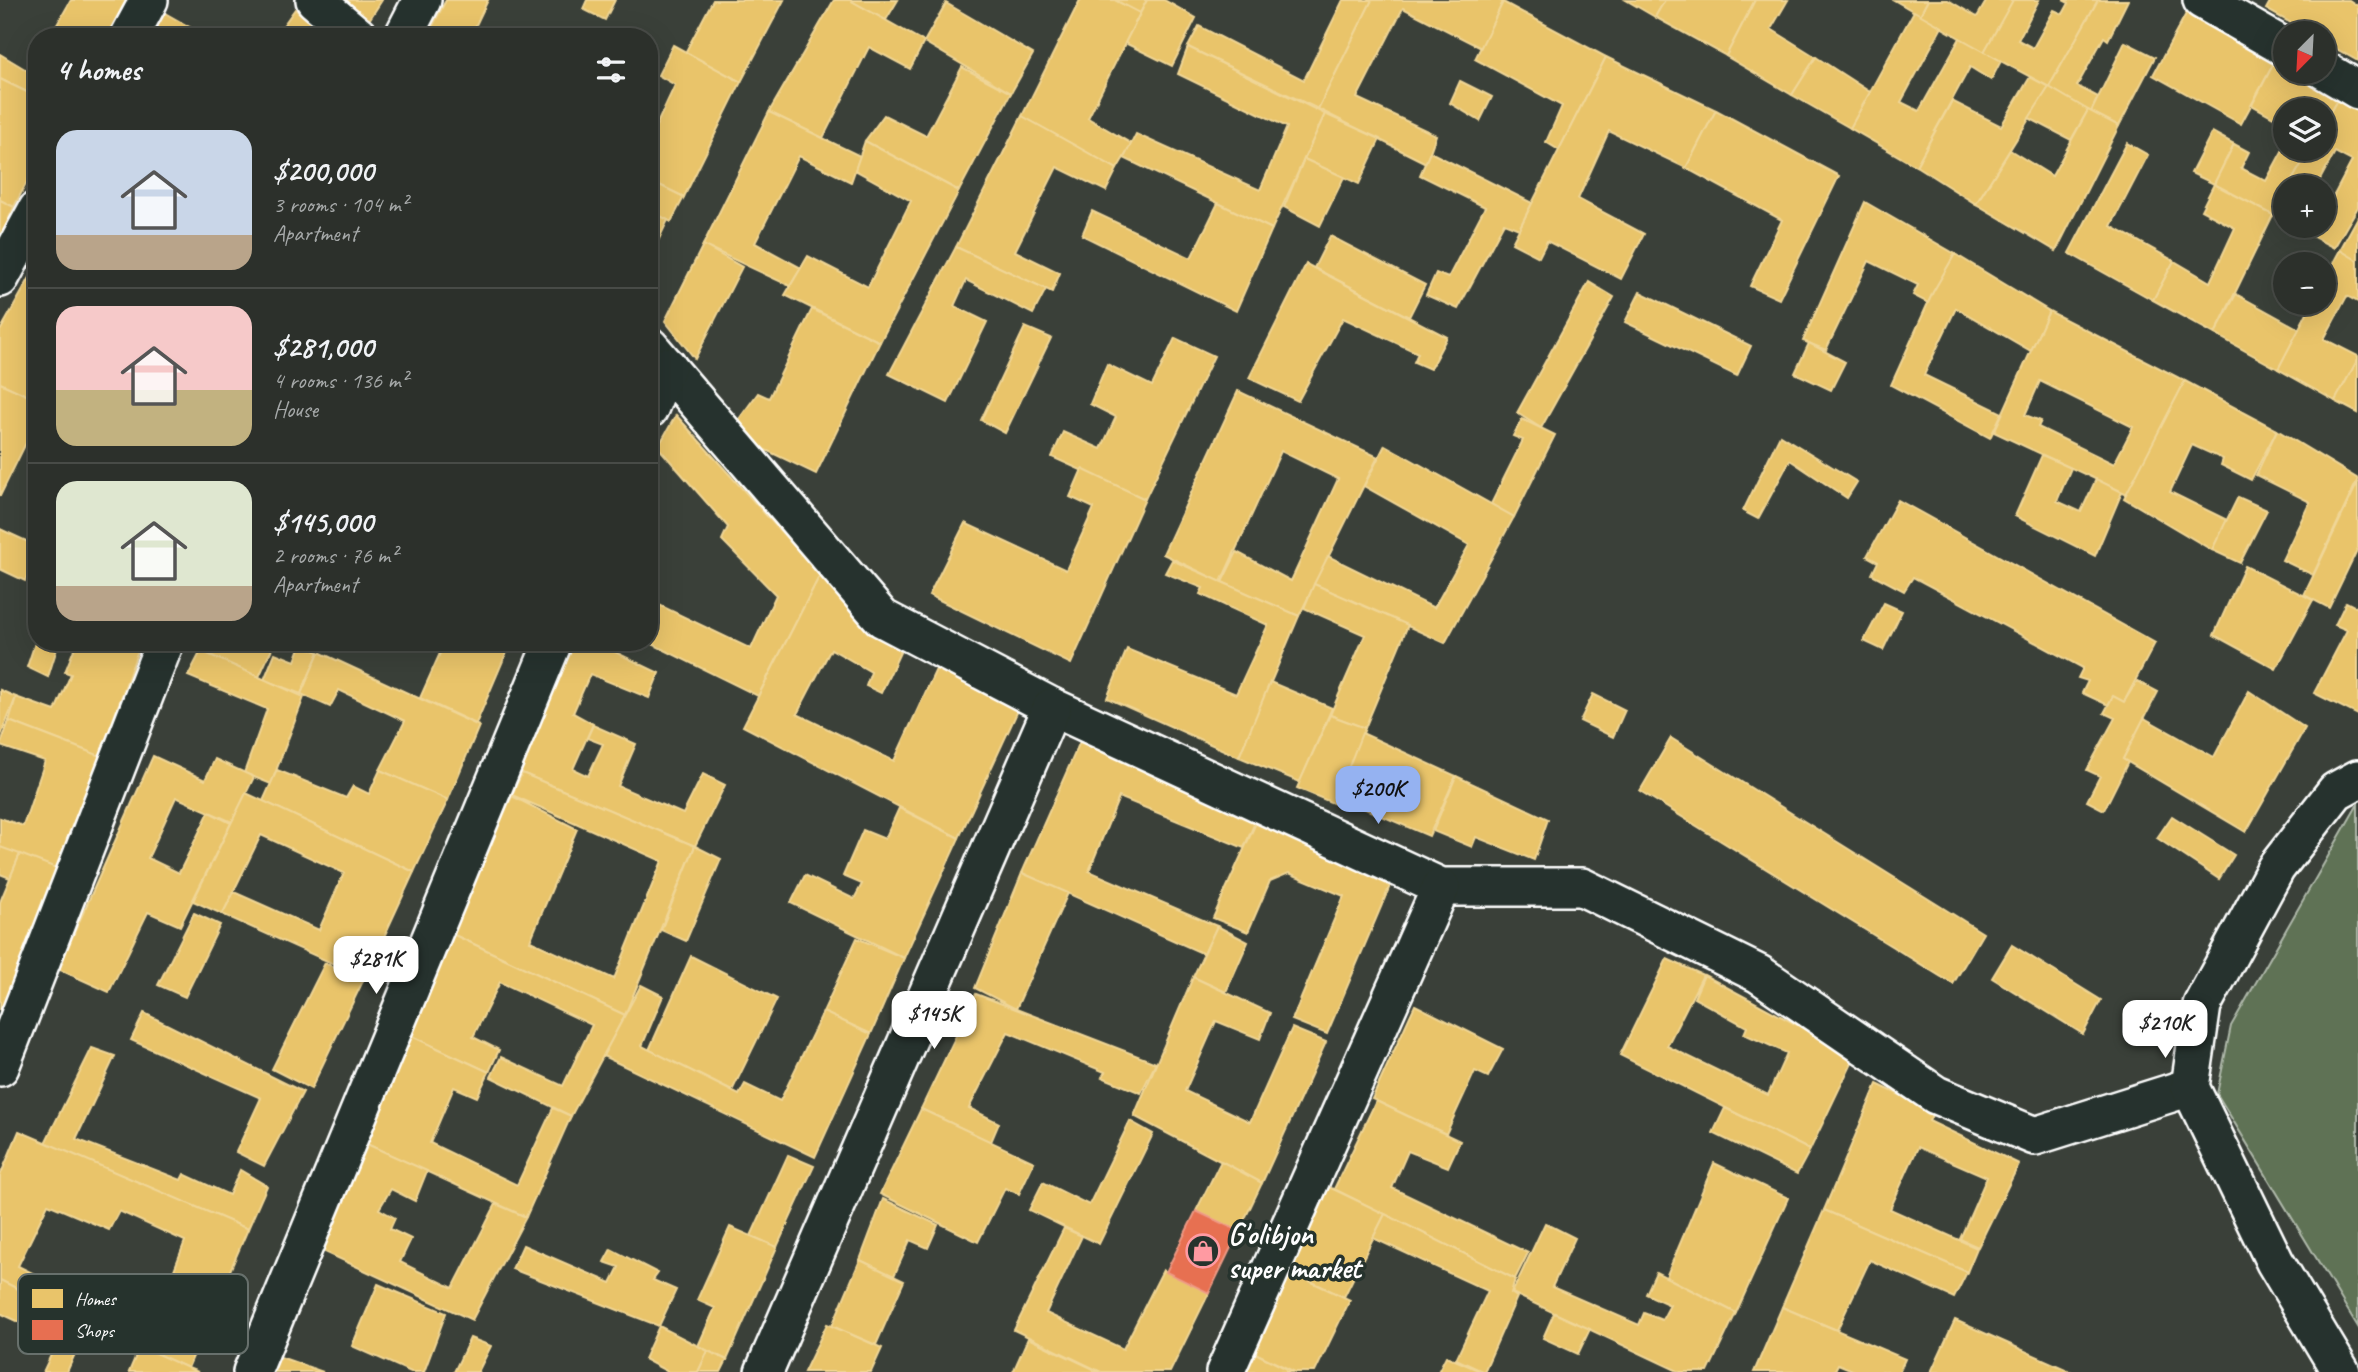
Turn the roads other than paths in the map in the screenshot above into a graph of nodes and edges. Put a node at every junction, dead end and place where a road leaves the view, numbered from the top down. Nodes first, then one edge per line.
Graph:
1 (149, 0) edge
2 (316, 0) edge
3 (422, 0) edge
4 (2202, 0) edge
5 (134, 28) edge
6 (349, 28) edge
7 (408, 28) edge
8 (2273, 41) edge
9 (2336, 77) edge
10 (2358, 90) edge
11 (28, 226) edge
12 (0, 278) edge
13 (658, 356) edge
14 (162, 651) edge
15 (549, 651) edge
16 (1052, 707) junction
17 (2358, 779) edge
18 (1441, 887) junction
19 (0, 1067) edge
20 (2190, 1087) junction
21 (252, 1372) edge
22 (764, 1372) edge
23 (1225, 1372) edge
24 (2341, 1372) edge

1 - 5 street
2 - 6 street
3 - 7 street
4 - 8 street
9 - 10 street
11 - 12 street
13 - 16 street
14 - 19 street
15 - 21 street
16 - 18 street
16 - 22 street
17 - 20 street
18 - 20 street
18 - 23 street
20 - 24 street

